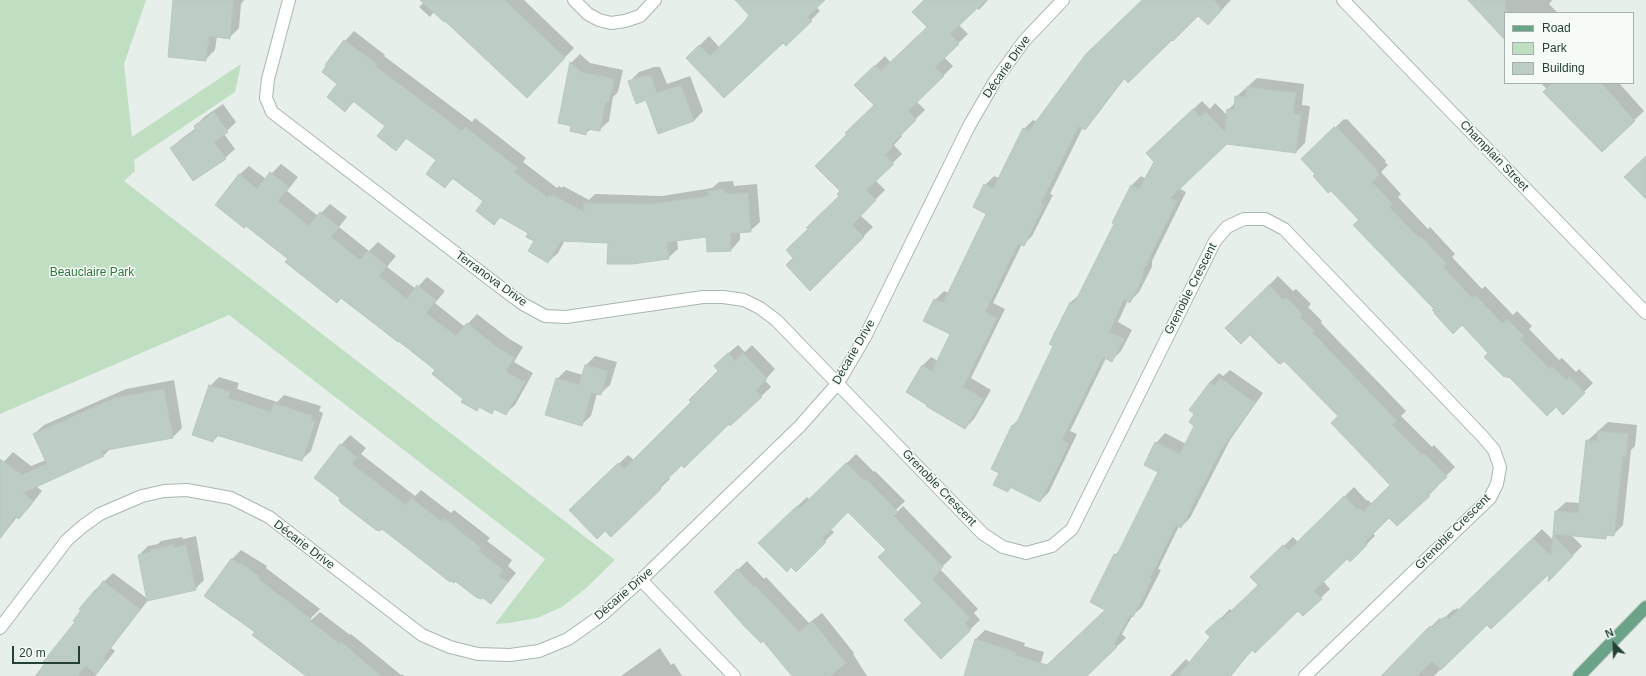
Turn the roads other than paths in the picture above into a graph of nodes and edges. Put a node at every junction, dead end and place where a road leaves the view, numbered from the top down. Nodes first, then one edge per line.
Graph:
1 (289, 0) edge
2 (574, 0) edge
3 (655, 0) edge
4 (1063, 0) edge
5 (1343, 0) edge
6 (1646, 313) edge
7 (838, 383) junction
8 (641, 580) junction
9 (1646, 607) edge
10 (0, 628) edge
11 (734, 676) edge
12 (1305, 676) edge
13 (1579, 676) edge

1 - 7 street, Terranova Drive
2 - 3 street
4 - 7 street, Décarie Drive
5 - 6 street, Champlain Street
7 - 8 street, Décarie Drive
7 - 12 street, Grenoble Crescent
8 - 10 street, Décarie Drive
8 - 11 street
9 - 13 main road

